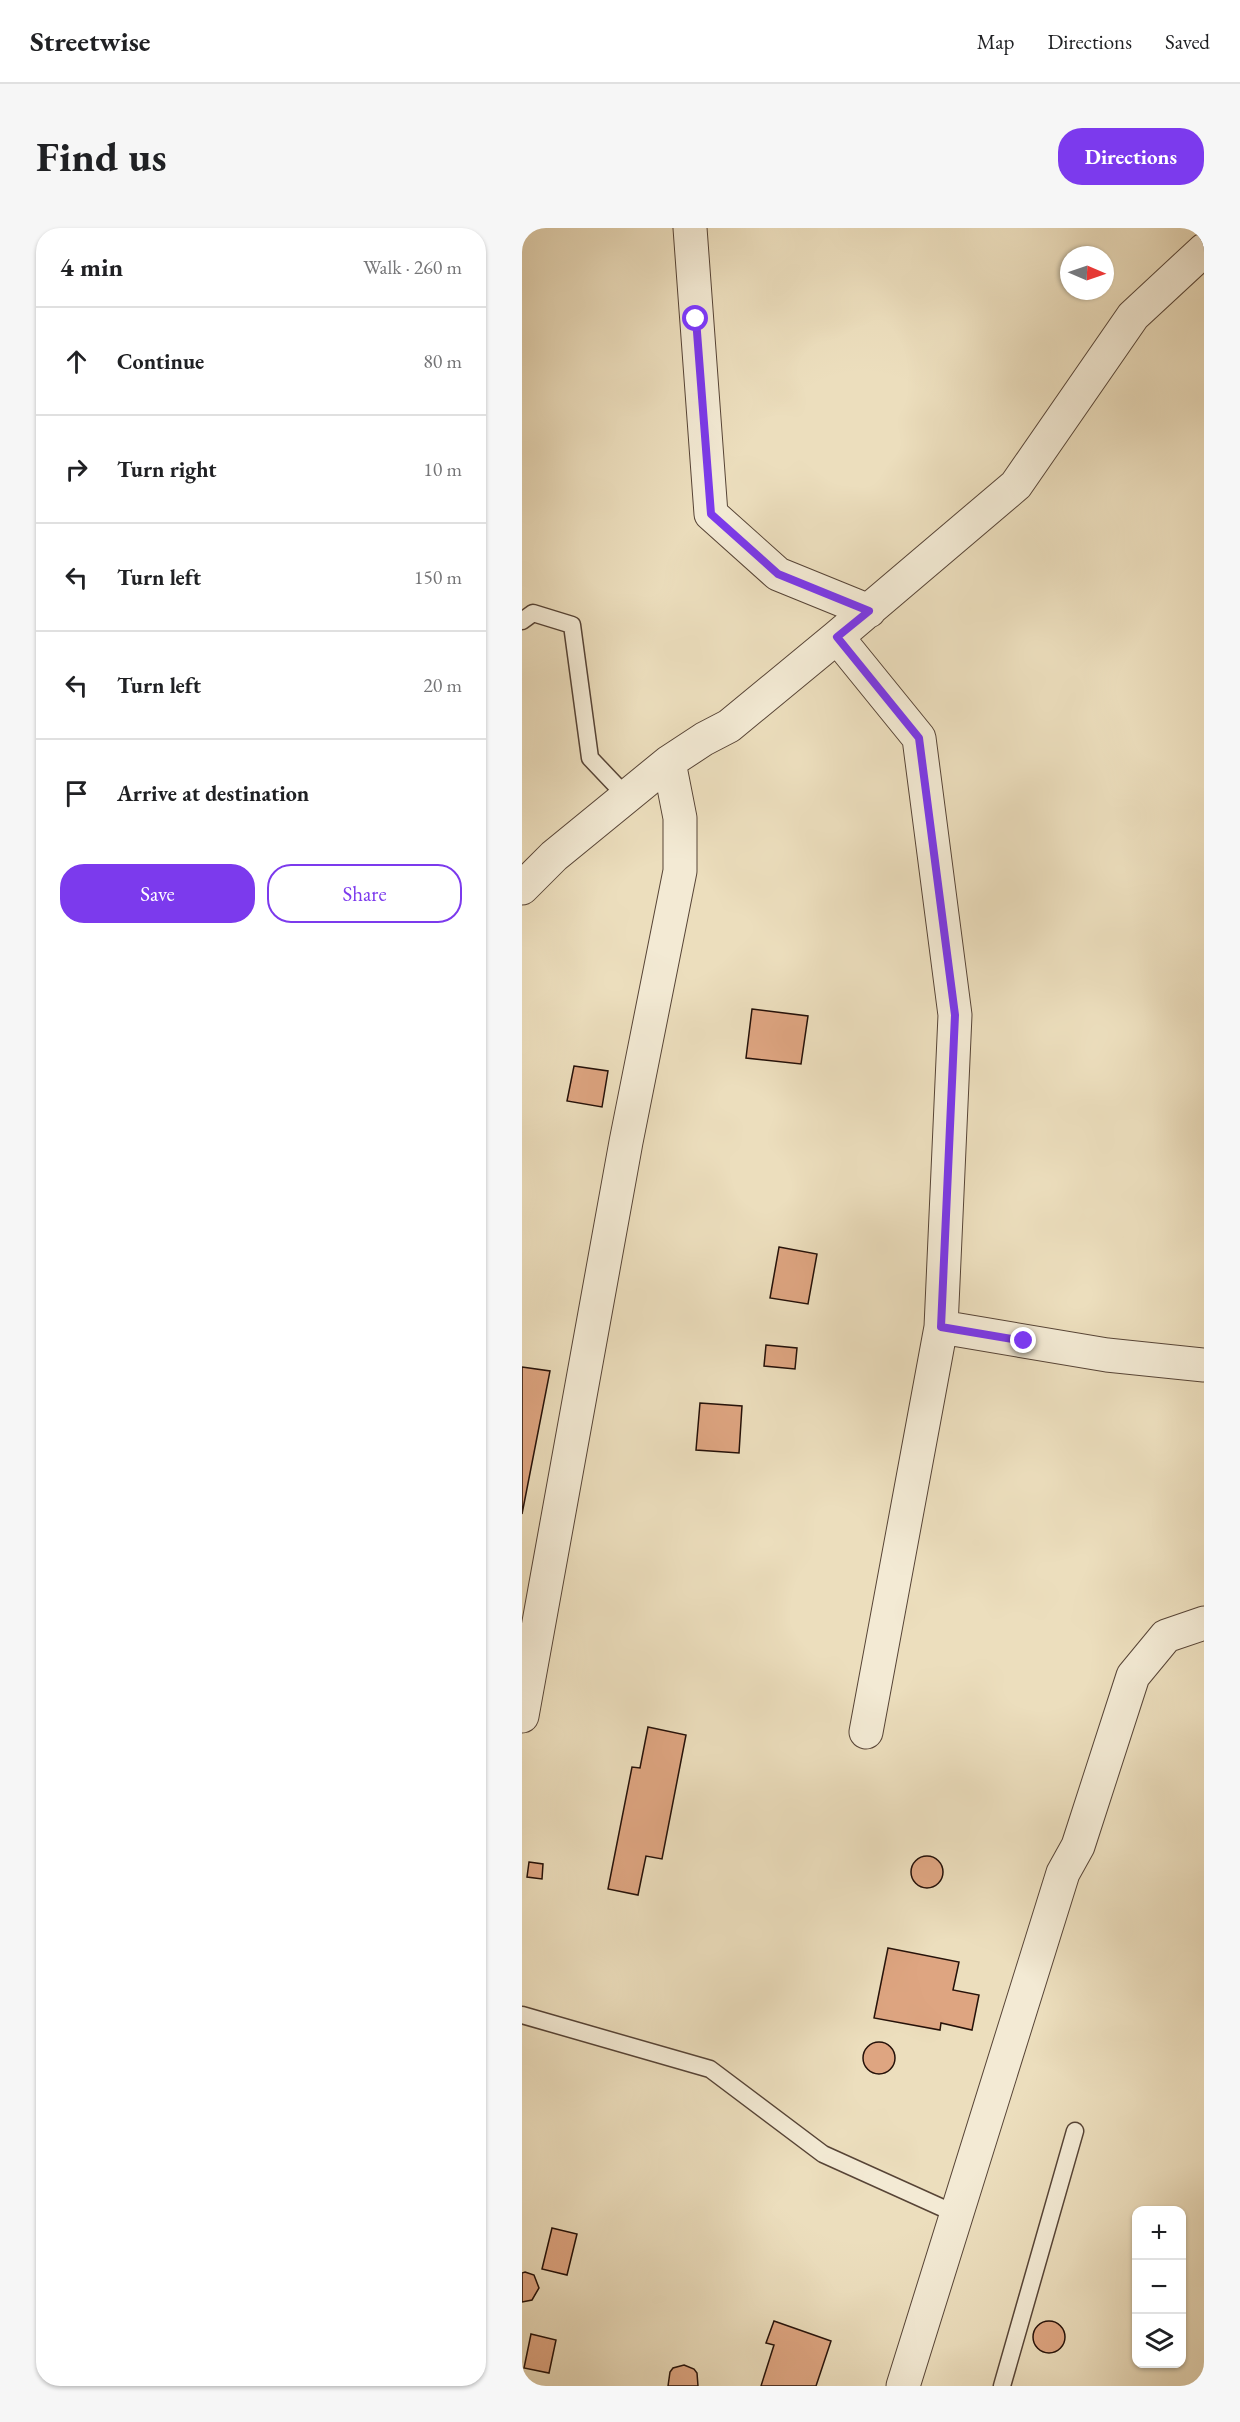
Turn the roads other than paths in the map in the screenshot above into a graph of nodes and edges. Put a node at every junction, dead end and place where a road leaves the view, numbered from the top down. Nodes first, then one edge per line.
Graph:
1 (690, 228) edge
2 (1204, 250) edge
3 (869, 611) junction
4 (522, 621) edge
5 (837, 637) junction
6 (669, 762) junction
7 (627, 797) junction
8 (522, 888) edge
9 (941, 1327) junction
10 (1204, 1365) edge
11 (1204, 1623) edge
12 (522, 1716) edge
13 (866, 1732) dead end
14 (522, 2015) edge
15 (1075, 2131) dead end
16 (956, 2214) junction
17 (903, 2386) edge
18 (1002, 2386) edge

1 - 3 street
2 - 3 street
3 - 5 street
4 - 7 lane
5 - 6 street
5 - 9 street
6 - 7 street
6 - 12 street
7 - 8 street
9 - 10 street
9 - 13 street
11 - 16 street
14 - 16 lane
15 - 18 lane
16 - 17 street

